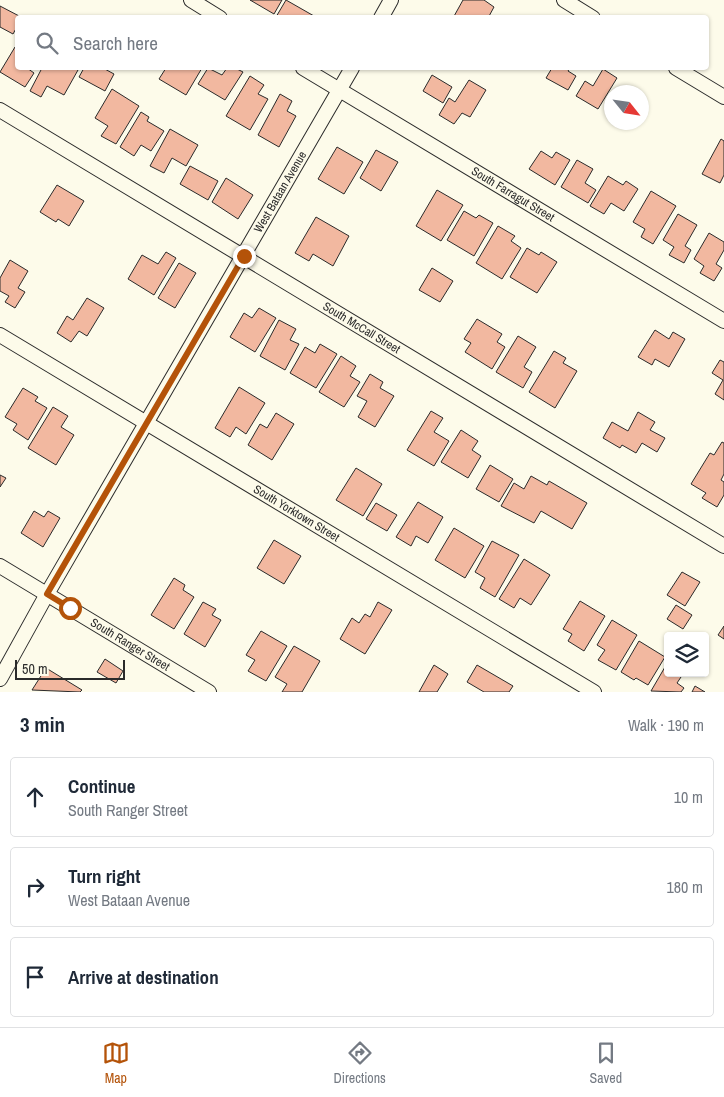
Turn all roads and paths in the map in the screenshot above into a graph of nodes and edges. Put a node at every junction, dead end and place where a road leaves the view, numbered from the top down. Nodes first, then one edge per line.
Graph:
1 (191, 0) edge
2 (391, 0) edge
3 (564, 0) edge
4 (215, 15) edge
5 (383, 15) edge
6 (588, 15) edge
7 (306, 70) edge
8 (351, 70) edge
9 (679, 70) edge
10 (340, 90) junction
11 (724, 97) edge
12 (0, 110) edge
13 (244, 256) junction
14 (724, 321) edge
15 (0, 335) edge
16 (147, 423) junction
17 (724, 546) edge
18 (0, 566) edge
19 (47, 594) junction
20 (0, 679) edge
21 (209, 692) edge
22 (594, 692) edge

1 - 4 street
2 - 5 street
3 - 6 street
7 - 10 street, South Farragut Street
8 - 10 street, West Bataan Avenue
9 - 11 street
10 - 13 street, West Bataan Avenue
10 - 14 street, South Farragut Street
12 - 13 street, South McCall Street
13 - 16 street, West Bataan Avenue
13 - 17 street, South McCall Street
15 - 16 street, South Yorktown Street
16 - 19 street, West Bataan Avenue
16 - 22 street, South Yorktown Street
18 - 19 street, South Ranger Street
19 - 20 street, West Bataan Avenue
19 - 21 street, South Ranger Street

